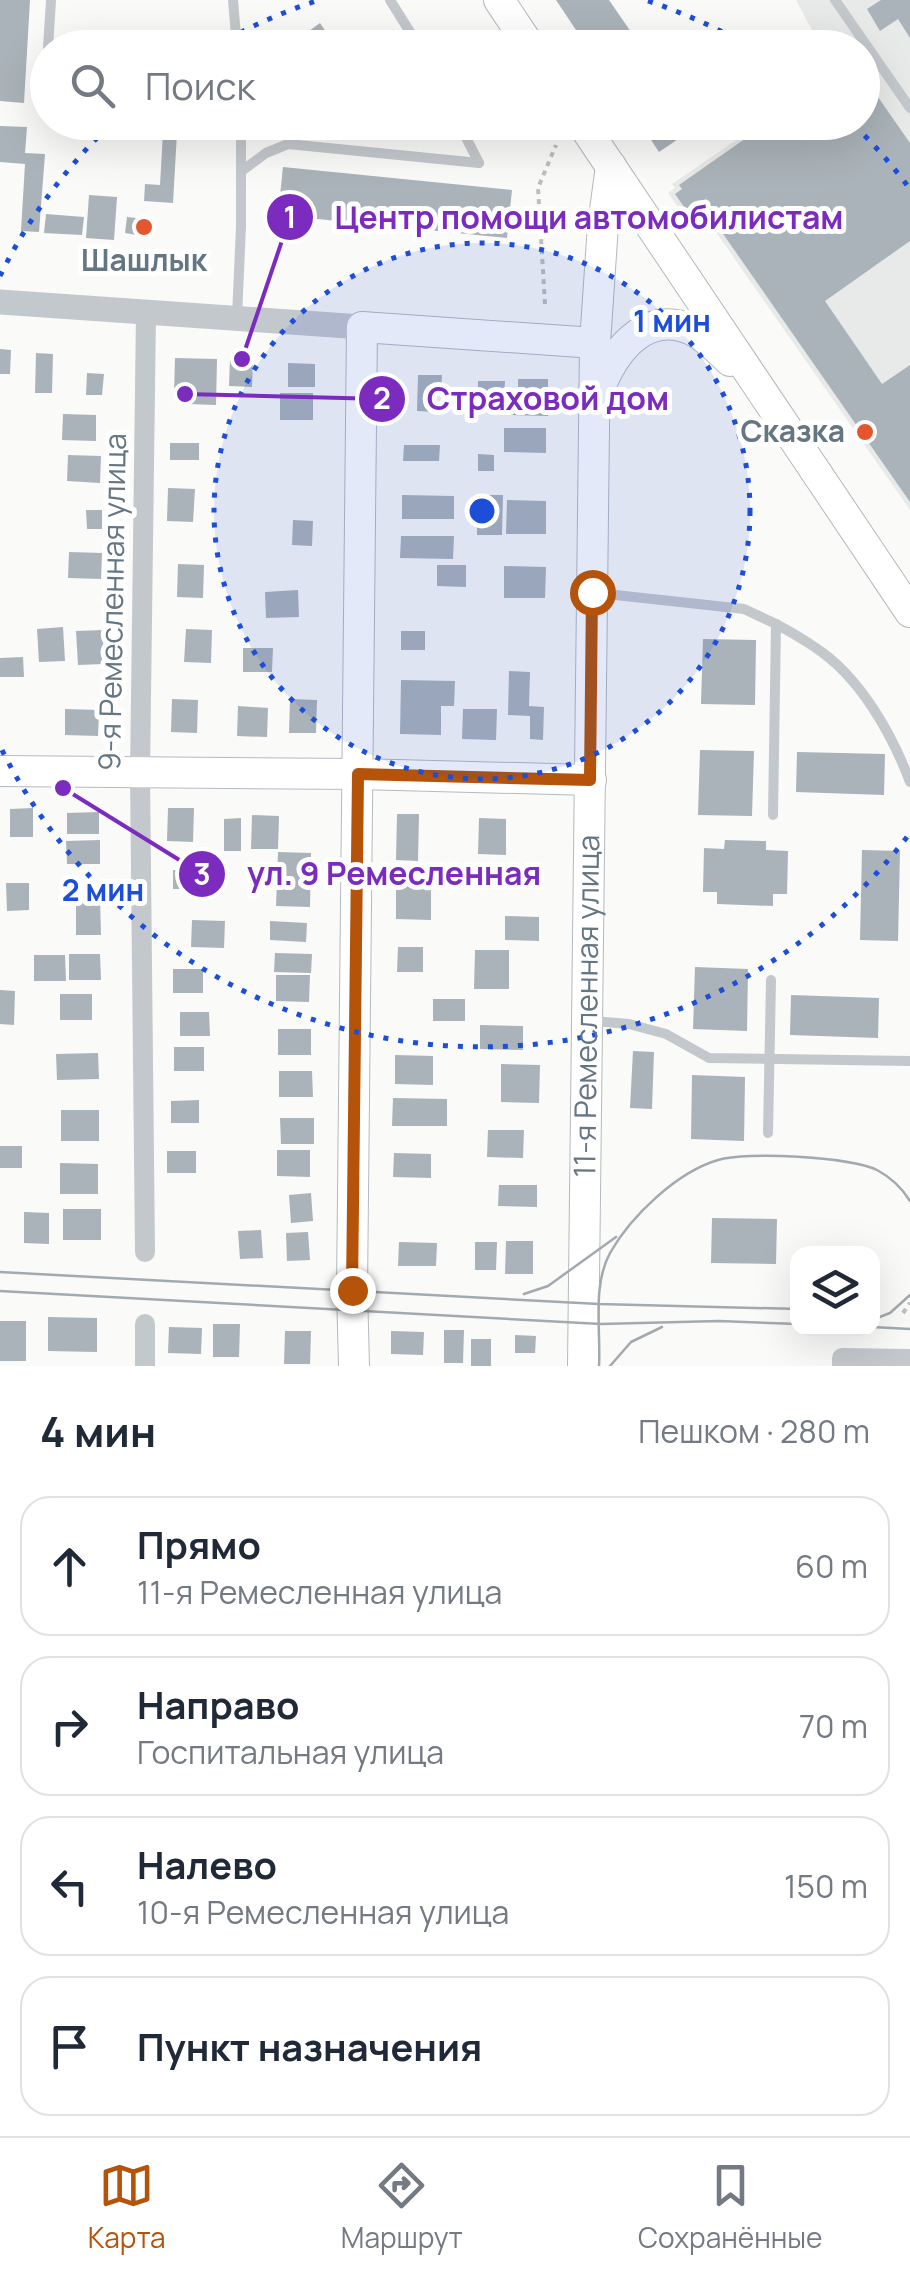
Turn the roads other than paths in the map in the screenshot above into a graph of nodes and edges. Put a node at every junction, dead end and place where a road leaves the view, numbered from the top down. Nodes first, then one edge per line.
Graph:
1 (51, 0) edge
2 (234, 0) edge
3 (390, 0) edge
4 (499, 0) edge
5 (835, 0) edge
6 (49, 30) edge
7 (235, 30) edge
8 (409, 30) edge
9 (519, 30) edge
10 (856, 30) edge
11 (880, 65) edge
12 (910, 108) edge
13 (241, 140) edge
14 (467, 140) edge
15 (594, 140) edge
16 (612, 166) junction
17 (242, 170) junction
18 (0, 302) edge
19 (146, 312) junction
20 (237, 318) junction
21 (362, 327) junction
22 (595, 343) junction
23 (759, 386) junction
24 (594, 406) junction
25 (592, 592) junction
26 (910, 612) edge
27 (776, 624) junction
28 (0, 771) edge
29 (140, 774) junction
30 (358, 774) junction
31 (590, 780) junction
32 (910, 782) edge
33 (772, 815) dead end
34 (771, 980) dead end
35 (587, 1020) junction
36 (770, 1059) junction
37 (910, 1061) edge
38 (768, 1133) dead end
39 (146, 1252) dead end
40 (145, 1324) dead end
41 (910, 1359) edge
42 (842, 1362) edge
43 (145, 1366) edge
44 (354, 1366) edge
45 (583, 1366) edge

1 - 6 lane
2 - 7 lane
3 - 8 lane
4 - 9 main road
5 - 10 lane
11 - 12 lane
13 - 17 lane
14 - 17 lane
15 - 16 main road
16 - 22 main road, 11-я Ремесленная улица
16 - 23 main road
17 - 20 lane
18 - 19 street
19 - 20 street
19 - 29 street, 9-я Ремесленная улица
20 - 21 street
21 - 22 main road
21 - 30 main road
22 - 24 main road, 11-я Ремесленная улица
23 - 24 main road
23 - 26 main road
24 - 25 main road, 11-я Ремесленная улица
25 - 27 lane
25 - 31 main road, 11-я Ремесленная улица
27 - 32 lane
27 - 33 lane
28 - 29 main road
29 - 30 main road
29 - 39 street, 9-я Ремесленная улица
30 - 31 main road
30 - 44 main road
31 - 35 main road, 11-я Ремесленная улица
34 - 36 lane
35 - 36 lane
35 - 45 main road, 11-я Ремесленная улица
36 - 37 lane
36 - 38 lane
40 - 43 street
41 - 42 street

